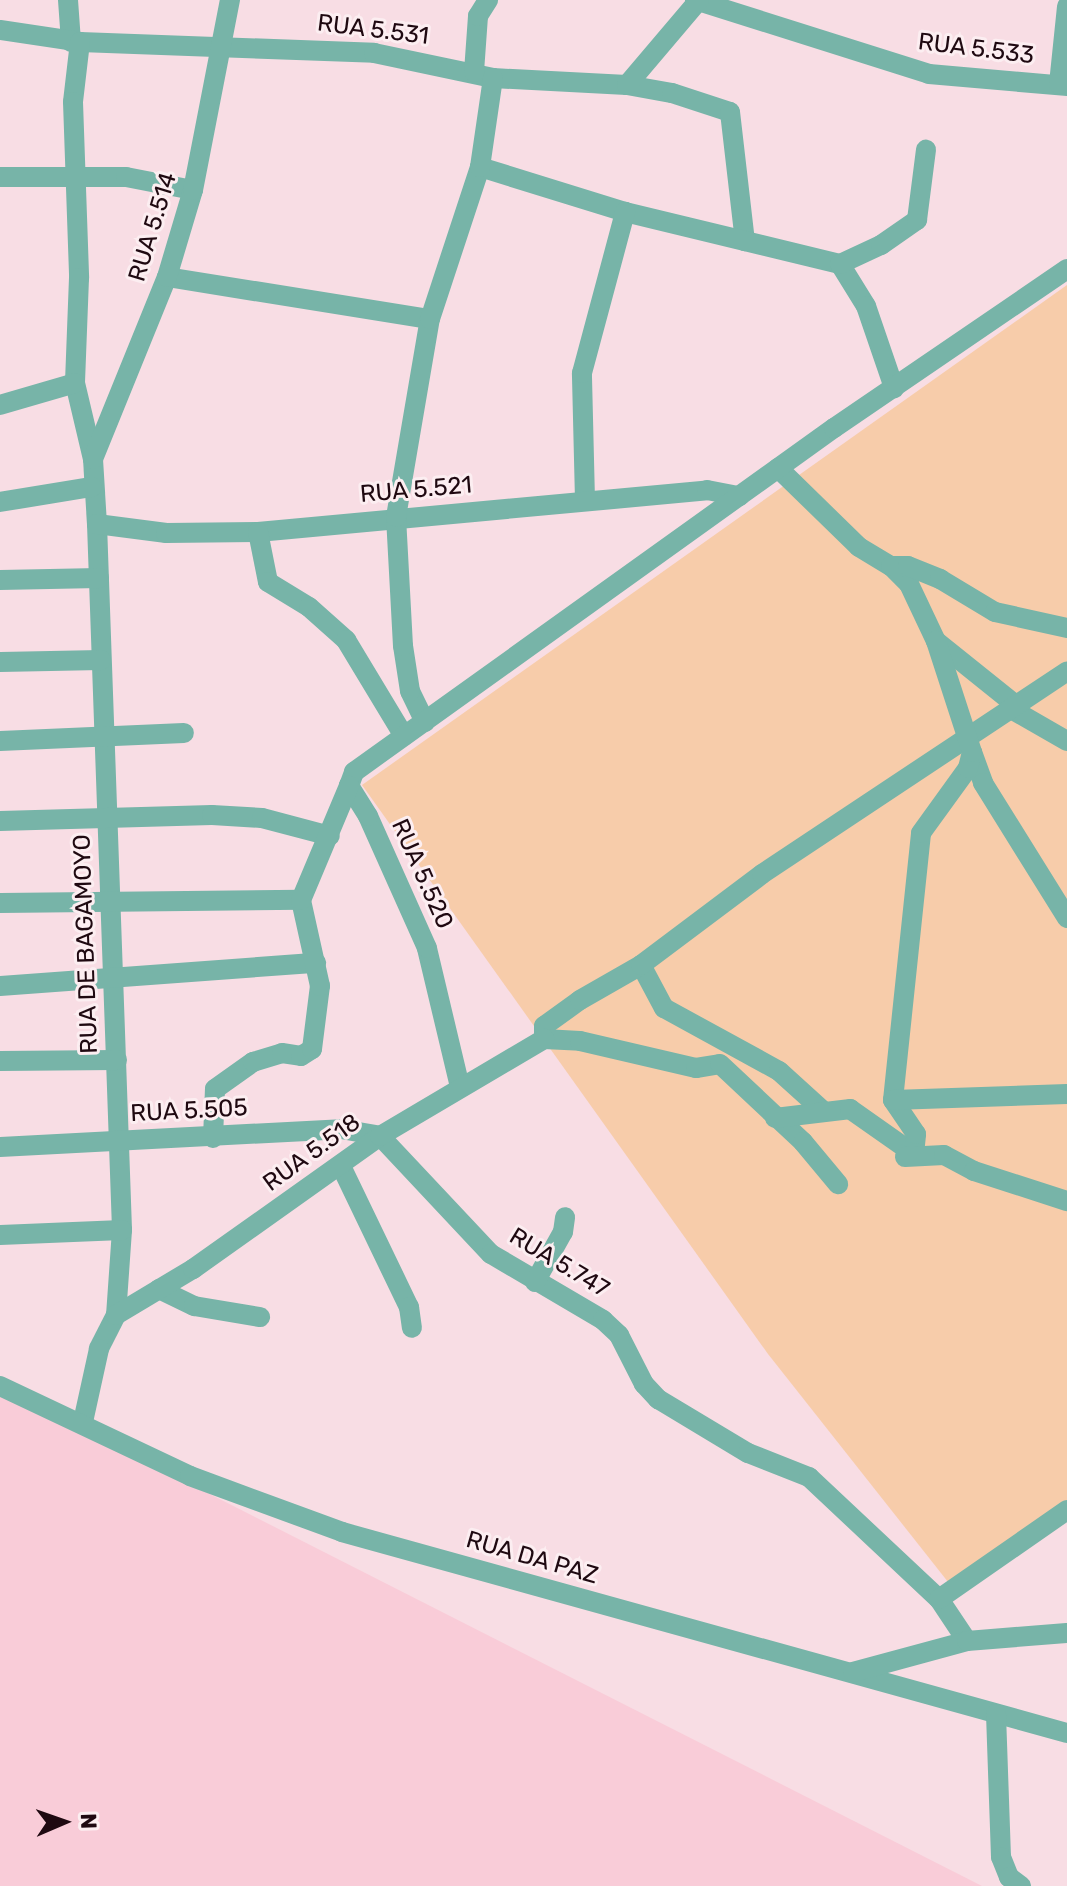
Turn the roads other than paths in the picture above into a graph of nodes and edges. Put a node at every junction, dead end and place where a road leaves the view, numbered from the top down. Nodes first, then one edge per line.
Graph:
1 (68, 0) edge
2 (230, 0) edge
3 (488, 0) edge
4 (697, 0) edge
5 (1067, 6) edge
6 (0, 30) edge
7 (76, 42) junction
8 (223, 50) junction
9 (484, 75) junction
10 (627, 85) junction
11 (1063, 85) edge
12 (926, 150) dead end
13 (480, 167) junction
14 (76, 175) junction
15 (0, 177) edge
16 (193, 190) junction
17 (625, 212) junction
18 (745, 241) junction
19 (840, 264) junction
20 (1067, 269) edge
21 (167, 277) junction
22 (430, 319) junction
23 (75, 383) junction
24 (894, 388) junction
25 (0, 405) edge
26 (93, 459) junction
27 (778, 468) junction
28 (92, 487) junction
29 (739, 496) junction
30 (585, 500) junction
31 (0, 502) edge
32 (396, 517) junction
33 (97, 524) junction
34 (258, 532) junction
35 (891, 566) junction
36 (99, 578) junction
37 (0, 580) edge
38 (1067, 628) edge
39 (936, 641) junction
40 (101, 660) junction
41 (0, 662) edge
42 (1067, 671) edge
43 (1016, 708) junction
44 (425, 722) junction
45 (184, 733) dead end
46 (104, 736) junction
47 (404, 736) junction
48 (0, 741) edge
49 (1067, 741) edge
50 (971, 746) junction
51 (349, 786) junction
52 (107, 818) junction
53 (0, 821) edge
54 (330, 836) junction
55 (111, 899) junction
56 (301, 900) junction
57 (0, 903) edge
58 (1067, 918) edge
59 (316, 963) junction
60 (641, 965) junction
61 (113, 979) junction
62 (0, 986) edge
63 (544, 1039) junction
64 (117, 1060) junction
65 (0, 1061) edge
66 (460, 1087) junction
67 (1067, 1094) edge
68 (893, 1100) junction
69 (822, 1110) junction
70 (775, 1118) junction
71 (380, 1136) junction
72 (213, 1138) junction
73 (121, 1140) junction
74 (0, 1147) edge
75 (909, 1155) junction
76 (341, 1166) junction
77 (838, 1184) dead end
78 (1067, 1201) edge
79 (565, 1217) dead end
80 (122, 1230) junction
81 (0, 1235) edge
82 (535, 1282) junction
83 (159, 1289) junction
84 (116, 1315) junction
85 (260, 1317) dead end
86 (412, 1328) dead end
87 (0, 1386) edge
88 (83, 1422) junction
89 (1067, 1510) edge
90 (939, 1599) junction
91 (1067, 1633) edge
92 (967, 1641) junction
93 (853, 1672) junction
94 (996, 1714) junction
95 (1067, 1733) edge
96 (1021, 1886) edge

1 - 7 street
2 - 8 street, RUA 5.514
3 - 9 street
4 - 10 street
4 - 11 street, RUA 5.533
5 - 11 street
6 - 7 street, RUA 5.531
7 - 8 street, RUA 5.531
7 - 14 street
8 - 9 street, RUA 5.531
8 - 16 street, RUA 5.514
9 - 10 street, RUA 5.531
9 - 13 street
10 - 18 street, RUA 5.531
12 - 19 street
13 - 17 street
13 - 22 street
14 - 15 street
14 - 16 street
14 - 23 street
16 - 21 street, RUA 5.514
17 - 18 street
17 - 30 street
18 - 19 street
19 - 24 street
20 - 24 street
21 - 22 street
21 - 26 street, RUA 5.514
22 - 32 street
23 - 25 street
23 - 26 street
24 - 27 street
26 - 28 street, RUA DE BAGAMOYO
27 - 29 street
27 - 35 street
28 - 31 street
28 - 33 street, RUA DE BAGAMOYO
29 - 30 street, RUA 5.521
29 - 44 street
30 - 32 street, RUA 5.521
32 - 34 street, RUA 5.521
32 - 44 street
33 - 34 street, RUA 5.521
33 - 36 street, RUA DE BAGAMOYO
34 - 47 street
35 - 38 street
35 - 39 street
36 - 37 street
36 - 40 street, RUA DE BAGAMOYO
39 - 43 street
39 - 50 street
40 - 41 street
40 - 46 street, RUA DE BAGAMOYO
42 - 43 street
43 - 49 street
43 - 50 street
44 - 47 street
45 - 46 street
46 - 48 street
46 - 52 street, RUA DE BAGAMOYO
47 - 51 street
50 - 58 street
50 - 60 street
50 - 68 street
51 - 54 street
51 - 66 street, RUA 5.520
52 - 53 street
52 - 54 street
52 - 55 street, RUA DE BAGAMOYO
54 - 56 street
55 - 56 street
55 - 57 street
55 - 61 street, RUA DE BAGAMOYO
56 - 59 street
59 - 61 street
59 - 72 street
60 - 63 street
60 - 69 street
61 - 62 street
61 - 64 street, RUA DE BAGAMOYO
63 - 66 street, RUA 5.518
63 - 70 street
64 - 65 street
64 - 73 street, RUA DE BAGAMOYO
66 - 71 street, RUA 5.518
67 - 68 street
68 - 75 street
69 - 70 street
69 - 75 street
70 - 77 street
71 - 72 street, RUA 5.505
71 - 76 street, RUA 5.518
71 - 82 street, RUA 5.747
72 - 73 street, RUA 5.505
73 - 74 street, RUA 5.505
73 - 80 street, RUA DE BAGAMOYO
75 - 78 street
76 - 83 street, RUA 5.518
76 - 86 street
79 - 82 street
80 - 81 street
80 - 84 street, RUA DE BAGAMOYO
82 - 90 street, RUA 5.747
83 - 84 street, RUA 5.518
83 - 85 street
84 - 88 street, RUA DE BAGAMOYO
87 - 88 street, RUA DA PAZ
88 - 93 street, RUA DA PAZ
89 - 90 street
90 - 92 street, RUA 5.747
91 - 92 street
92 - 93 street
93 - 94 street, RUA DA PAZ
94 - 95 street, RUA DA PAZ
94 - 96 street

